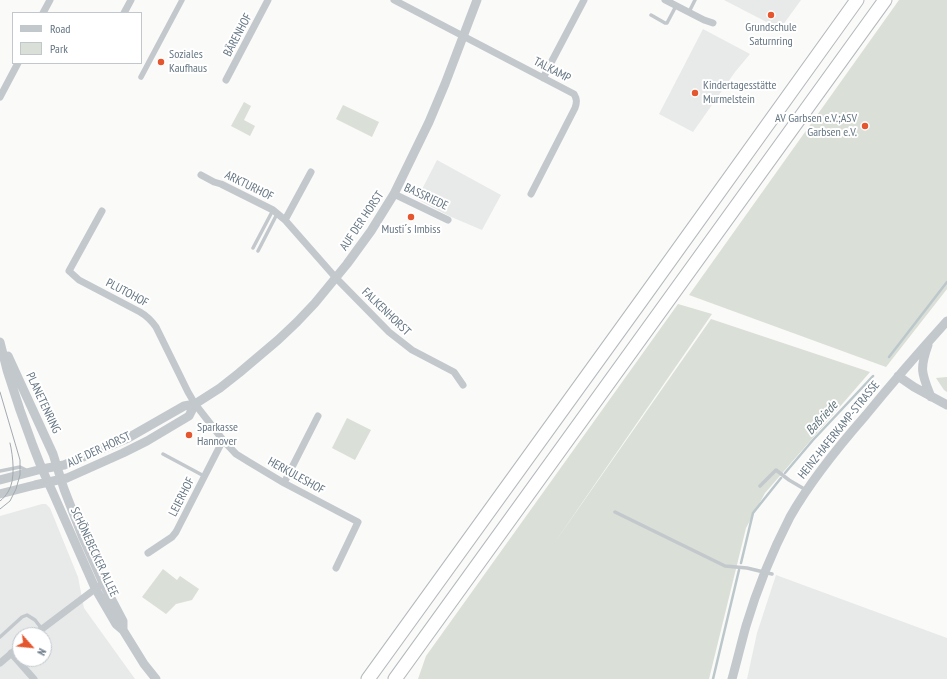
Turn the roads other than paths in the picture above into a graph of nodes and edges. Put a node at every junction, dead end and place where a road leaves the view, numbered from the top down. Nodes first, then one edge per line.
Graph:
1 (50, 0) edge
2 (131, 0) edge
3 (182, 0) edge
4 (268, 0) edge
5 (394, 0) edge
6 (477, 0) edge
7 (584, 0) edge
8 (665, 0) edge
9 (695, 0) edge
10 (857, 0) edge
11 (885, 0) edge
12 (676, 5) junction
13 (44, 12) edge
14 (125, 12) edge
15 (689, 12) junction
16 (651, 15) dead end
17 (713, 23) dead end
18 (463, 36) junction
19 (17, 64) edge
20 (141, 77) dead end
21 (543, 78) junction
22 (226, 80) dead end
23 (0, 97) edge
24 (311, 172) dead end
25 (201, 176) dead end
26 (394, 194) junction
27 (531, 194) dead end
28 (102, 211) dead end
29 (275, 212) junction
30 (285, 220) junction
31 (448, 220) dead end
32 (253, 248) dead end
33 (258, 251) dead end
34 (336, 278) junction
35 (947, 321) edge
36 (0, 338) edge
37 (929, 340) junction
38 (0, 342) edge
39 (898, 376) junction
40 (462, 385) dead end
41 (931, 397) junction
42 (196, 404) junction
43 (947, 406) edge
44 (318, 416) dead end
45 (223, 440) junction
46 (163, 454) dead end
47 (57, 466) junction
48 (42, 469) junction
49 (0, 472) edge
50 (30, 472) junction
51 (204, 476) junction
52 (61, 479) junction
53 (0, 480) edge
54 (47, 482) junction
55 (284, 483) junction
56 (760, 486) dead end
57 (807, 491) junction
58 (0, 494) edge
59 (615, 512) dead end
60 (148, 552) dead end
61 (336, 568) dead end
62 (768, 573) junction
63 (103, 583) junction
64 (95, 588) junction
65 (40, 627) edge
66 (45, 627) edge
67 (123, 630) junction
68 (0, 637) edge
69 (11, 653) joint
70 (0, 663) edge
71 (34, 679) edge
72 (156, 679) edge
73 (368, 679) edge
74 (395, 679) edge
75 (732, 679) edge

1 - 13 street
2 - 14 street
3 - 20 street
4 - 22 street, BÄRENHOF
5 - 18 street
6 - 18 street, AUF DER HORST
7 - 21 street
8 - 12 street
9 - 15 lane
10 - 73 highway
11 - 74 highway
12 - 15 street
12 - 16 lane
15 - 17 street
18 - 21 street, TALKAMP
18 - 26 street, AUF DER HORST
19 - 23 street
21 - 27 street, TALKAMP
24 - 30 street
25 - 29 street, ARKTURHOF
26 - 31 street, BASSRIEDE
26 - 34 street, AUF DER HORST
28 - 42 street, PLUTOHOF
29 - 30 street, ARKTURHOF
29 - 32 lane
29 - 33 lane
30 - 34 street, ARKTURHOF
34 - 40 street, FALKENHORST
34 - 42 street, AUF DER HORST
35 - 37 street, HEINZ-HAFERKAMP-STRASSE
36 - 47 street, PLANETENRING
37 - 39 street, HEINZ-HAFERKAMP-STRASSE
37 - 41 street
38 - 48 street, PLANETENRING
39 - 41 street
39 - 57 street, HEINZ-HAFERKAMP-STRASSE
41 - 43 street
42 - 45 street, HERKULESHOF
42 - 47 street, AUF DER HORST
42 - 52 street, AUF DER HORST
44 - 55 street
45 - 51 street, LEIERHOF
45 - 55 street, HERKULESHOF
46 - 51 lane
47 - 48 street, AUF DER HORST
47 - 52 street, PLANETENRING
48 - 50 street, AUF DER HORST
48 - 54 street, PLANETENRING
49 - 50 lane
50 - 53 street, AUF DER HORST
51 - 60 street, LEIERHOF
52 - 54 street, AUF DER HORST
52 - 63 street, SCHÖNEBECKER ALLEE
54 - 58 street, AUF DER HORST
54 - 64 street, SCHÖNEBECKER ALLEE
55 - 61 street, HERKULESHOF
56 - 57 lane
57 - 62 street, HEINZ-HAFERKAMP-STRASSE
59 - 62 lane
62 - 75 street, HEINZ-HAFERKAMP-STRASSE
63 - 64 street
63 - 67 street, SCHÖNEBECKER ALLEE
64 - 66 street
64 - 67 street, SCHÖNEBECKER ALLEE
65 - 68 lane
67 - 72 street, SCHÖNEBECKER ALLEE
69 - 70 street
69 - 71 street

